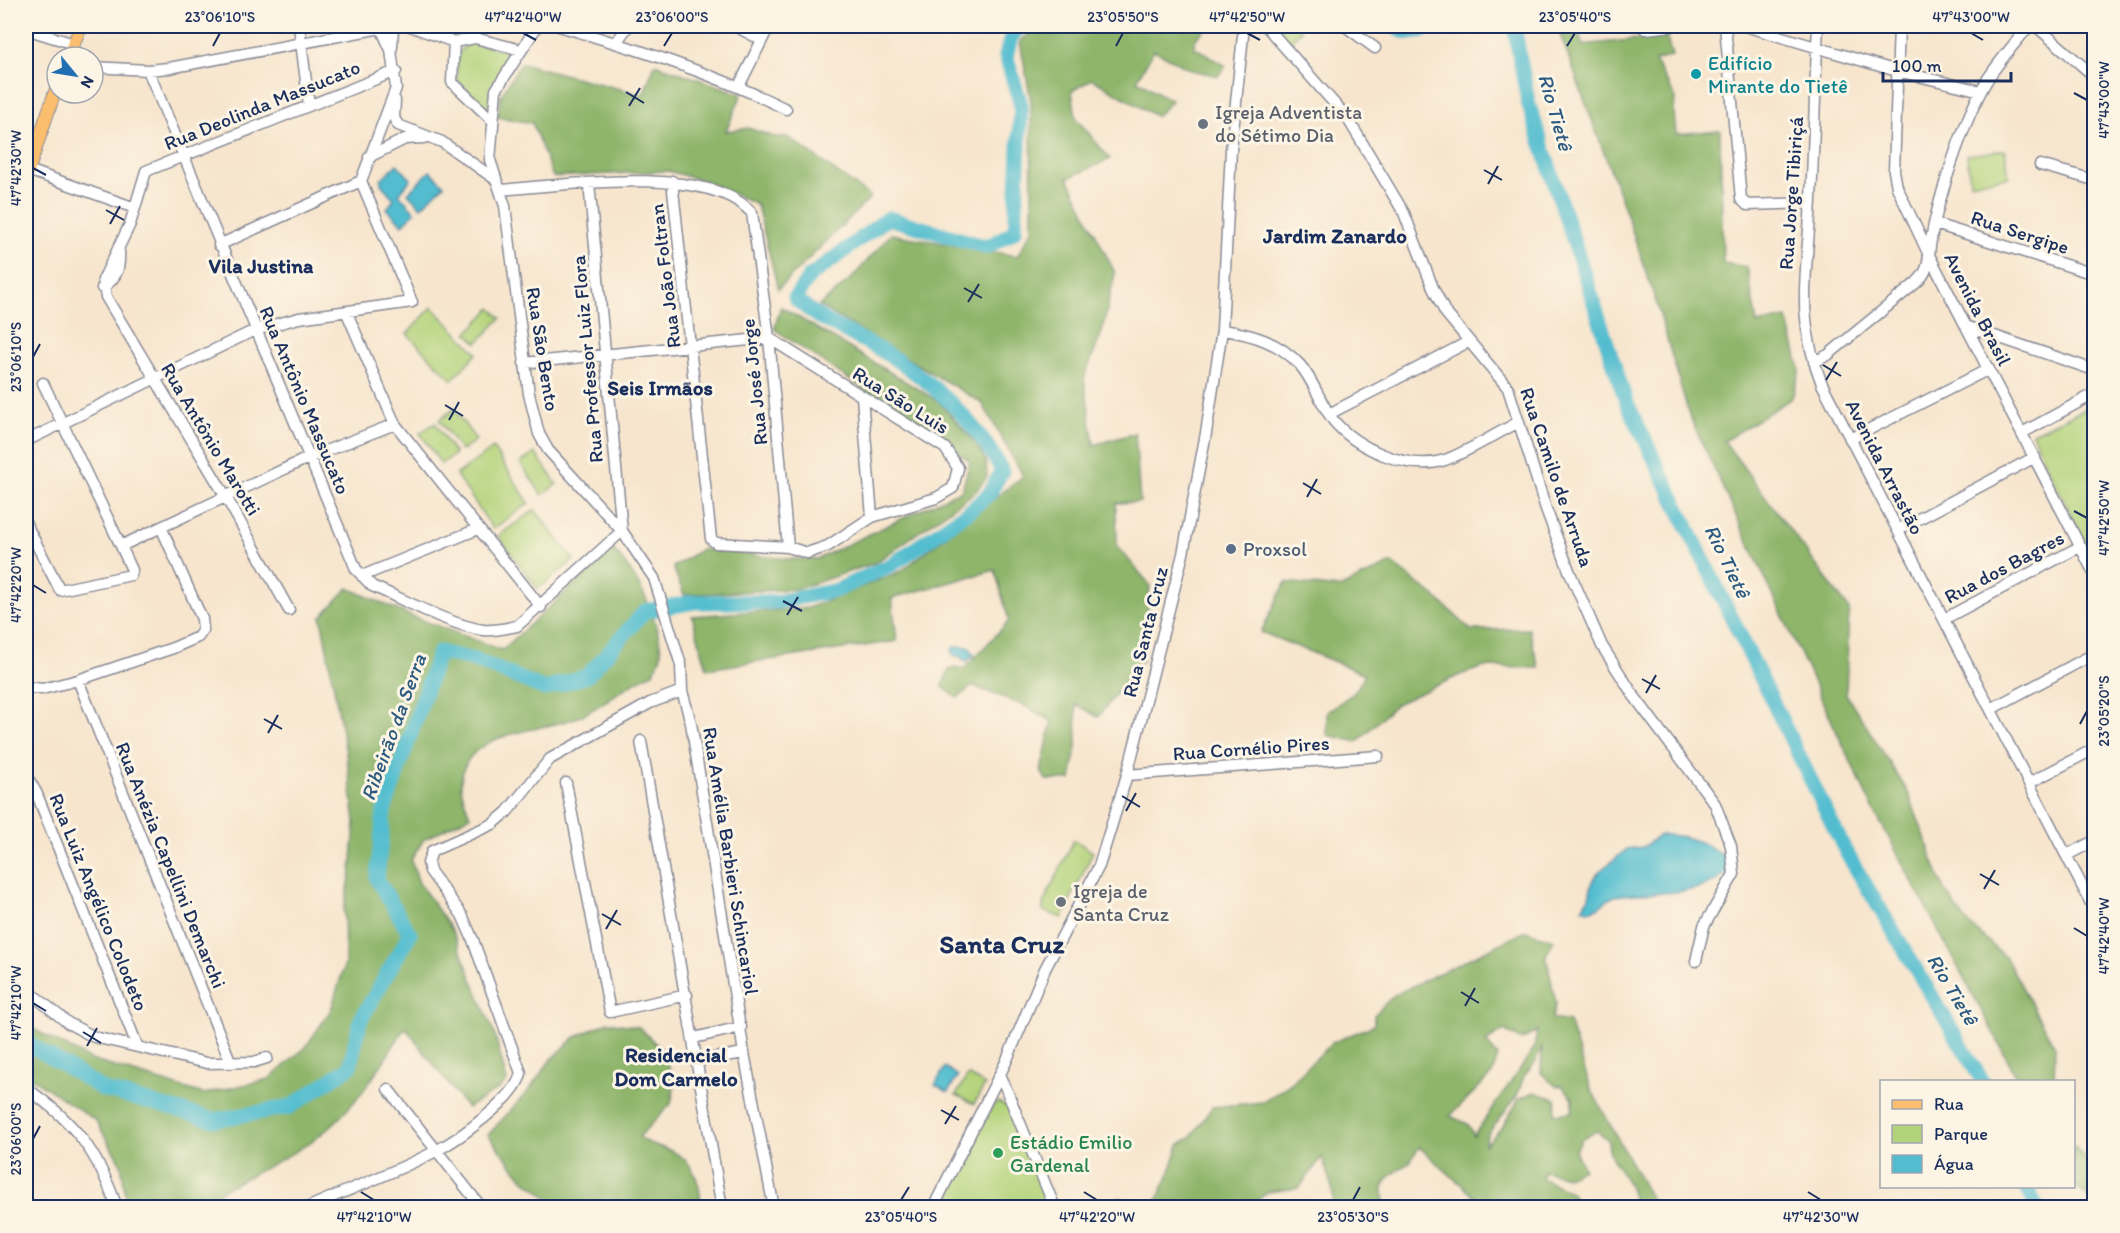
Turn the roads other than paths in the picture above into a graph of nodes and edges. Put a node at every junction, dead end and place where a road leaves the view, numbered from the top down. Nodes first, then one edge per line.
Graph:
1 (81, 26) edge
2 (299, 26) edge
3 (393, 26) edge
4 (410, 26) edge
5 (537, 26) edge
6 (559, 26) edge
7 (628, 26) edge
8 (735, 26) edge
9 (769, 26) edge
10 (1244, 26) edge
11 (1266, 26) edge
12 (1345, 26) edge
13 (1672, 26) edge
14 (1725, 26) edge
15 (1745, 26) edge
16 (1818, 26) edge
17 (1899, 26) edge
18 (2029, 26) edge
19 (2036, 26) edge
20 (380, 27) edge
21 (26, 29) edge
22 (1645, 29) dead end
23 (762, 40) junction
24 (454, 42) junction
25 (301, 43) junction
26 (616, 43) junction
27 (74, 44) joint
28 (1375, 48) dead end
29 (1817, 48) junction
30 (392, 50) junction
31 (521, 50) junction
32 (105, 68) edge
33 (148, 70) junction
34 (396, 70) junction
35 (1897, 70) junction
36 (2094, 76) edge
37 (739, 86) junction
38 (396, 88) junction
39 (1981, 91) junction
40 (50, 105) edge
41 (309, 105) junction
42 (786, 109) dead end
43 (493, 121) junction
44 (430, 138) junction
45 (184, 157) junction
46 (368, 157) junction
47 (2040, 165) dead end
48 (27, 173) edge
49 (144, 174) joint
50 (495, 179) junction
51 (2094, 180) edge
52 (361, 181) junction
53 (672, 181) junction
54 (589, 183) junction
55 (501, 190) junction
56 (1811, 203) junction
57 (135, 208) junction
58 (1935, 224) junction
59 (219, 245) junction
60 (1929, 255) junction
61 (2094, 274) edge
62 (347, 313) junction
63 (1968, 327) junction
64 (255, 330) junction
65 (1222, 330) junction
66 (769, 338) junction
67 (1468, 342) junction
68 (691, 344) junction
69 (604, 354) junction
70 (1814, 362) junction
71 (524, 363) junction
72 (1989, 369) junction
73 (2094, 371) edge
74 (153, 377) junction
75 (43, 383) dead end
76 (2094, 394) edge
77 (862, 397) junction
78 (1329, 414) junction
79 (1519, 422) junction
80 (62, 423) junction
81 (395, 424) junction
82 (2022, 433) junction
83 (1850, 439) junction
84 (26, 441) edge
85 (2035, 457) junction
86 (310, 458) junction
87 (226, 497) junction
88 (872, 518) junction
89 (26, 525) edge
90 (161, 527) junction
91 (478, 529) junction
92 (1898, 530) junction
93 (622, 531) junction
94 (716, 543) joint
95 (121, 546) junction
96 (2080, 546) junction
97 (788, 547) junction
98 (2094, 573) edge
99 (362, 576) junction
100 (541, 607) junction
101 (289, 610) dead end
102 (1944, 619) junction
103 (2094, 654) edge
104 (78, 680) junction
105 (26, 687) edge
106 (682, 691) junction
107 (1990, 709) junction
108 (641, 741) dead end
109 (2094, 748) edge
110 (1378, 756) dead end
111 (26, 775) edge
112 (1127, 775) junction
113 (566, 783) dead end
114 (2029, 783) junction
115 (2094, 841) edge
116 (2067, 855) junction
117 (2094, 909) edge
118 (1696, 962) dead end
119 (26, 989) edge
120 (687, 995) junction
121 (741, 1027) junction
122 (694, 1038) junction
123 (137, 1045) junction
124 (744, 1053) junction
125 (267, 1058) dead end
126 (696, 1061) junction
127 (231, 1063) junction
128 (1000, 1074) junction
129 (26, 1088) edge
130 (388, 1089) dead end
131 (436, 1151) junction
132 (117, 1208) edge
133 (307, 1208) edge
134 (482, 1208) edge
135 (722, 1208) edge
136 (774, 1208) edge
137 (933, 1208) edge
138 (1055, 1208) edge

1 - 27 main road
2 - 25 street
3 - 30 street
4 - 24 street
5 - 31 street
6 - 26 street
7 - 26 street
8 - 23 street
9 - 23 street
10 - 65 street, Rua Santa Cruz
11 - 67 street, Rua Camilo de Arruda
12 - 28 street
13 - 22 street
14 - 56 street
15 - 29 street
16 - 29 street, Rua Jorge Tibiriçá
17 - 35 street
18 - 39 street, Avenida Brasil
19 - 36 street
20 - 25 street
20 - 30 street
21 - 27 street
23 - 37 street
24 - 31 street
24 - 43 street
25 - 33 street
25 - 41 street
26 - 37 street
29 - 35 street
29 - 56 street, Rua Jorge Tibiriçá
30 - 34 street
31 - 43 street
32 - 33 street
33 - 45 street, Rua Antônio Massucato
34 - 38 street
34 - 41 street, Rua Deolinda Massucato
35 - 39 street
35 - 60 street
37 - 42 street
38 - 44 street
38 - 46 street
39 - 58 street, Avenida Brasil
40 - 48 main road
41 - 45 street, Rua Deolinda Massucato
43 - 50 street
44 - 46 street
44 - 50 street
45 - 49 street, Rua Deolinda Massucato
45 - 59 street, Rua Antônio Massucato
46 - 52 street
47 - 51 street
48 - 57 street
49 - 57 street, Rua Antônio Marotti
50 - 55 street, Rua São Bento
52 - 59 street
52 - 62 street
53 - 54 street
53 - 66 street, Rua José Jorge
53 - 68 street, Rua João Foltran
54 - 55 street
54 - 69 street, Rua Professor Luiz Flora
55 - 71 street, Rua São Bento
56 - 70 street, Rua Jorge Tibiriçá
57 - 74 street, Rua Antônio Marotti
58 - 60 street, Avenida Brasil
58 - 61 street, Rua Sergipe
59 - 64 street, Rua Antônio Massucato
60 - 63 street, Avenida Brasil
60 - 70 street
62 - 64 street
62 - 81 street
63 - 72 street, Avenida Brasil
63 - 73 street
64 - 74 street
64 - 86 street, Rua Antônio Massucato
65 - 78 street
65 - 112 street, Rua Santa Cruz
66 - 68 street
66 - 77 street, Rua São Luis
66 - 97 street, Rua José Jorge
67 - 78 street
67 - 79 street, Rua Camilo de Arruda
68 - 69 street
68 - 94 street, Rua João Foltran
69 - 71 street
69 - 93 street, Rua Professor Luiz Flora
70 - 83 street, Avenida Arrastão
71 - 93 street, Rua São Bento
72 - 82 street, Avenida Brasil
72 - 83 street
74 - 80 street
74 - 87 street, Rua Antônio Marotti
75 - 80 street
76 - 82 street
77 - 88 street
77 - 88 street, Rua São Luis
78 - 79 street
79 - 118 street, Rua Camilo de Arruda
80 - 84 street
80 - 95 street
81 - 86 street
81 - 91 street
82 - 85 street, Avenida Brasil
83 - 92 street, Avenida Arrastão
85 - 92 street
85 - 96 street, Avenida Brasil
86 - 87 street
86 - 99 street, Rua Antônio Massucato
87 - 90 street
87 - 101 street, Rua Antônio Marotti
88 - 97 street, Rua São Luis
89 - 95 street
90 - 95 street
90 - 104 street
91 - 99 street
91 - 100 street
92 - 102 street, Avenida Arrastão
93 - 100 street
93 - 106 street, Rua Amélia Barbieri Schincariol
94 - 97 street, Rua São Luis
96 - 98 street, Avenida Brasil
96 - 102 street, Rua dos Bagres
99 - 100 street
102 - 107 street, Avenida Arrastão
103 - 107 street
104 - 105 street
104 - 127 street, Rua Anézia Capellini Demarchi
106 - 121 street, Rua Amélia Barbieri Schincariol
106 - 131 street
107 - 114 street, Avenida Arrastão
108 - 120 street
109 - 114 street
110 - 112 street, Rua Cornélio Pires
111 - 123 street, Rua Luiz Angélico Colodeto
112 - 128 street, Rua Santa Cruz
113 - 120 street
114 - 116 street, Avenida Arrastão
115 - 116 street
116 - 117 street, Avenida Arrastão
119 - 123 street
120 - 122 street
121 - 122 street
121 - 124 street, Rua Amélia Barbieri Schincariol
122 - 126 street
123 - 127 street
124 - 126 street
124 - 136 street, Rua Amélia Barbieri Schincariol
125 - 127 street
126 - 135 street
128 - 137 street, Rua Santa Cruz
128 - 138 street
129 - 132 street
130 - 131 street
131 - 133 street
131 - 134 street

